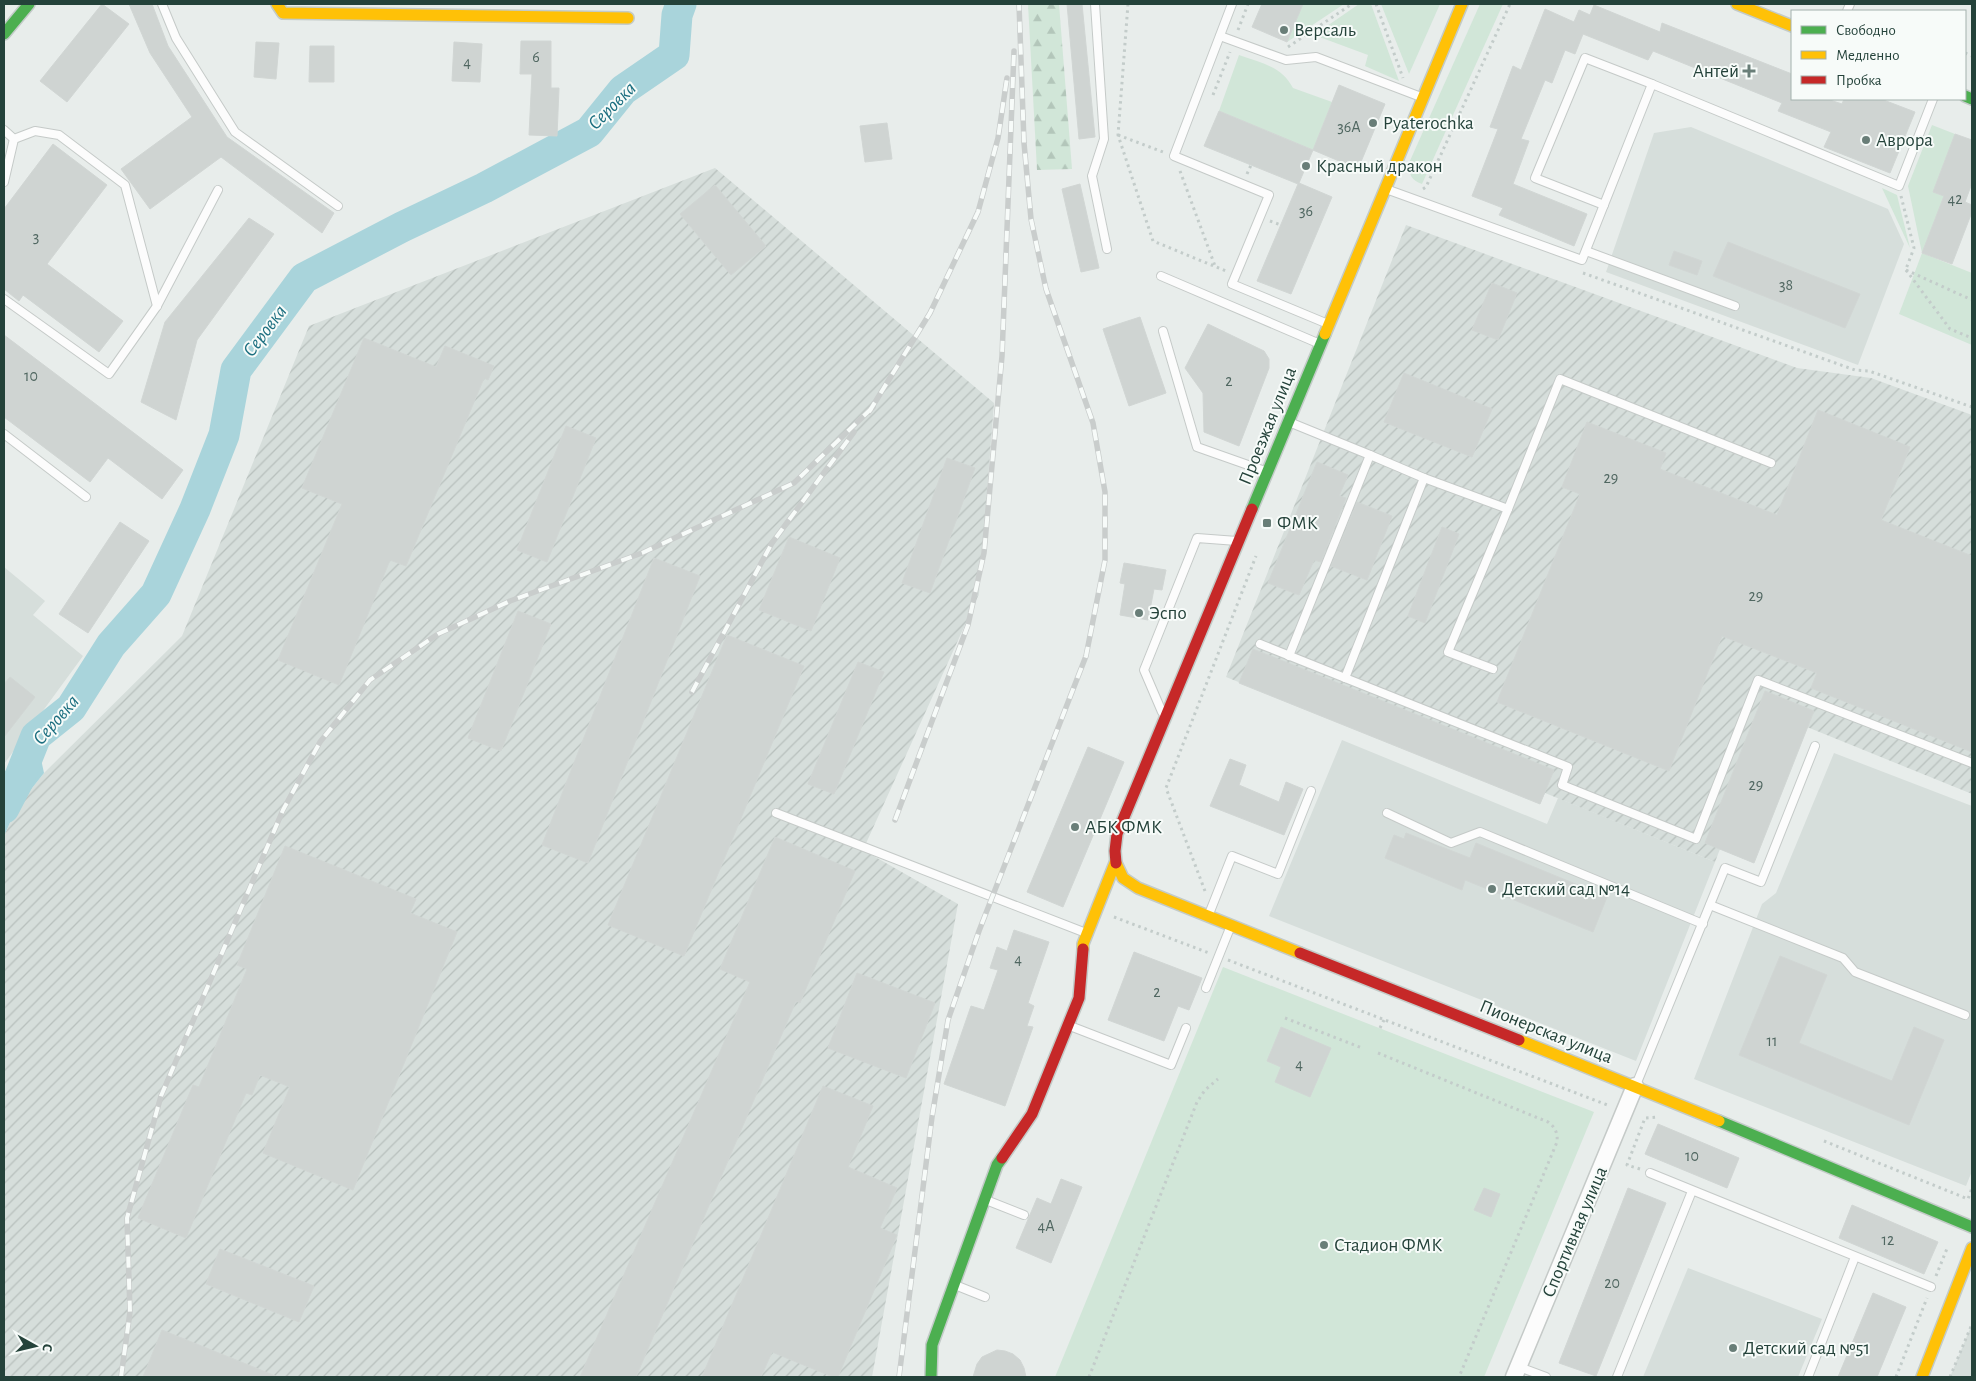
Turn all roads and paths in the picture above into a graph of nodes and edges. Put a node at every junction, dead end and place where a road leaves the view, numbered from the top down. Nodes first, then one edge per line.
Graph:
1 (29, 4) edge
2 (162, 4) edge
3 (277, 4) edge
4 (1095, 4) edge
5 (1128, 4) edge
6 (1232, 4) edge
7 (1248, 4) edge
8 (1352, 4) edge
9 (1376, 4) edge
10 (1462, 4) edge
11 (1510, 4) edge
12 (1738, 4) edge
13 (628, 18) dead end
14 (1791, 26) edge
15 (1238, 30) junction
16 (1246, 33) dead end
17 (4, 34) edge
18 (1220, 36) junction
19 (1234, 41) junction
20 (1287, 49) dead end
21 (1652, 84) junction
22 (1408, 92) junction
23 (1423, 98) junction
24 (1933, 100) edge
25 (1210, 102) dead end
26 (4, 130) edge
27 (1118, 135) junction
28 (14, 138) junction
29 (1174, 156) junction
30 (1251, 165) dead end
31 (1238, 173) dead end
32 (4, 182) edge
33 (1899, 186) junction
34 (1426, 187) dead end
35 (1385, 188) junction
36 (218, 190) dead end
37 (1604, 205) junction
38 (338, 206) dead end
39 (1280, 225) dead end
40 (1266, 229) dead end
41 (1106, 249) dead end
42 (1586, 251) junction
43 (1215, 267) junction
44 (1906, 270) junction
45 (1578, 271) dead end
46 (1161, 276) dead end
47 (1235, 276) junction
48 (4, 298) edge
49 (1972, 300) edge
50 (157, 306) junction
51 (1735, 306) dead end
52 (1329, 324) junction
53 (1163, 331) dead end
54 (1972, 338) edge
55 (1320, 344) junction
56 (1972, 407) edge
57 (1288, 422) junction
58 (4, 434) edge
59 (1370, 455) junction
60 (1770, 463) dead end
61 (1268, 472) junction
62 (1424, 478) junction
63 (86, 497) dead end
64 (1508, 510) junction
65 (1239, 541) junction
66 (1259, 549) dead end
67 (1260, 644) dead end
68 (1289, 656) junction
69 (1493, 669) dead end
70 (1345, 678) junction
71 (1166, 718) junction
72 (1815, 746) dead end
73 (1972, 763) edge
74 (1312, 792) dead end
75 (776, 813) dead end
76 (1387, 813) dead end
77 (1116, 864) junction
78 (1214, 899) junction
79 (1710, 906) junction
80 (1208, 915) junction
81 (1113, 917) dead end
82 (1232, 924) junction
83 (1703, 924) junction
84 (1088, 934) junction
85 (1218, 957) junction
86 (1206, 988) dead end
87 (1965, 1015) dead end
88 (1285, 1018) dead end
89 (1384, 1020) junction
90 (1068, 1025) junction
91 (1186, 1028) dead end
92 (1380, 1028) dead end
93 (1362, 1048) dead end
94 (1378, 1053) dead end
95 (1218, 1079) dead end
96 (1635, 1086) junction
97 (1610, 1106) dead end
98 (1661, 1117) dead end
99 (1821, 1140) dead end
100 (1650, 1173) joint
101 (1972, 1188) edge
102 (1692, 1191) junction
103 (984, 1200) junction
104 (1024, 1215) dead end
105 (1972, 1227) edge
106 (1948, 1246) dead end
107 (1972, 1248) edge
108 (1855, 1257) junction
109 (954, 1284) junction
110 (1931, 1288) junction
111 (986, 1297) dead end
112 (1972, 1324) edge
113 (1517, 1372) edge
114 (932, 1377) edge
115 (1089, 1377) edge
116 (1459, 1377) edge
117 (1546, 1377) edge
118 (1617, 1377) edge
119 (1808, 1377) edge
120 (1896, 1377) edge
121 (1922, 1377) edge
122 (1950, 1377) edge

1 - 17 street
2 - 38 lane
3 - 13 street
4 - 41 lane
5 - 27 path
6 - 18 lane
7 - 15 path
8 - 20 path
9 - 22 path
10 - 23 street, Проезжая улица
11 - 34 path
12 - 14 street
15 - 16 path
15 - 19 path
18 - 19 lane
18 - 29 lane
19 - 22 lane
19 - 25 path
21 - 33 lane
21 - 37 lane
21 - 37 lane
22 - 23 lane
23 - 35 street, Проезжая улица
24 - 33 lane
26 - 28 lane
27 - 29 path
27 - 43 path
28 - 32 lane
28 - 50 lane
29 - 43 path
29 - 47 lane
30 - 31 path
33 - 44 path
35 - 42 lane
35 - 52 street, Проезжая улица
36 - 50 lane
37 - 42 lane
39 - 40 path
42 - 51 lane
43 - 47 path
44 - 49 path
44 - 54 path
45 - 56 path
46 - 55 lane
47 - 52 lane
48 - 50 lane
52 - 55 street, Проезжая улица
53 - 61 lane
55 - 57 street, Проезжая улица
57 - 59 lane
57 - 61 street, Проезжая улица
58 - 63 lane
59 - 62 lane
59 - 68 lane
60 - 64 lane
61 - 65 street, Проезжая улица
62 - 64 lane
62 - 70 lane
64 - 69 lane
65 - 71 street, Проезжая улица
65 - 71 lane
66 - 78 path
67 - 68 lane
68 - 70 lane
70 - 73 lane
71 - 77 street, Проезжая улица
72 - 79 lane
74 - 78 lane
75 - 84 lane
76 - 83 lane
77 - 80 street, Пионерская улица
77 - 84 street
78 - 80 lane
79 - 83 lane
79 - 87 lane
80 - 82 street, Пионерская улица
81 - 85 path
82 - 85 lane
82 - 96 street, Пионерская улица
83 - 96 lane
84 - 90 street
85 - 86 lane
85 - 89 path
88 - 93 path
89 - 92 path
89 - 97 path
90 - 91 lane
90 - 103 street
94 - 116 path
95 - 115 path
96 - 105 street, Пионерская улица
96 - 113 street, Спортивная улица
98 - 100 path
99 - 101 path
100 - 102 lane
102 - 108 lane
102 - 118 lane
103 - 104 lane
103 - 109 street
106 - 110 path
107 - 121 street
108 - 110 lane
108 - 119 lane
109 - 111 lane
109 - 114 street
110 - 120 path
112 - 122 path
113 - 117 lane

